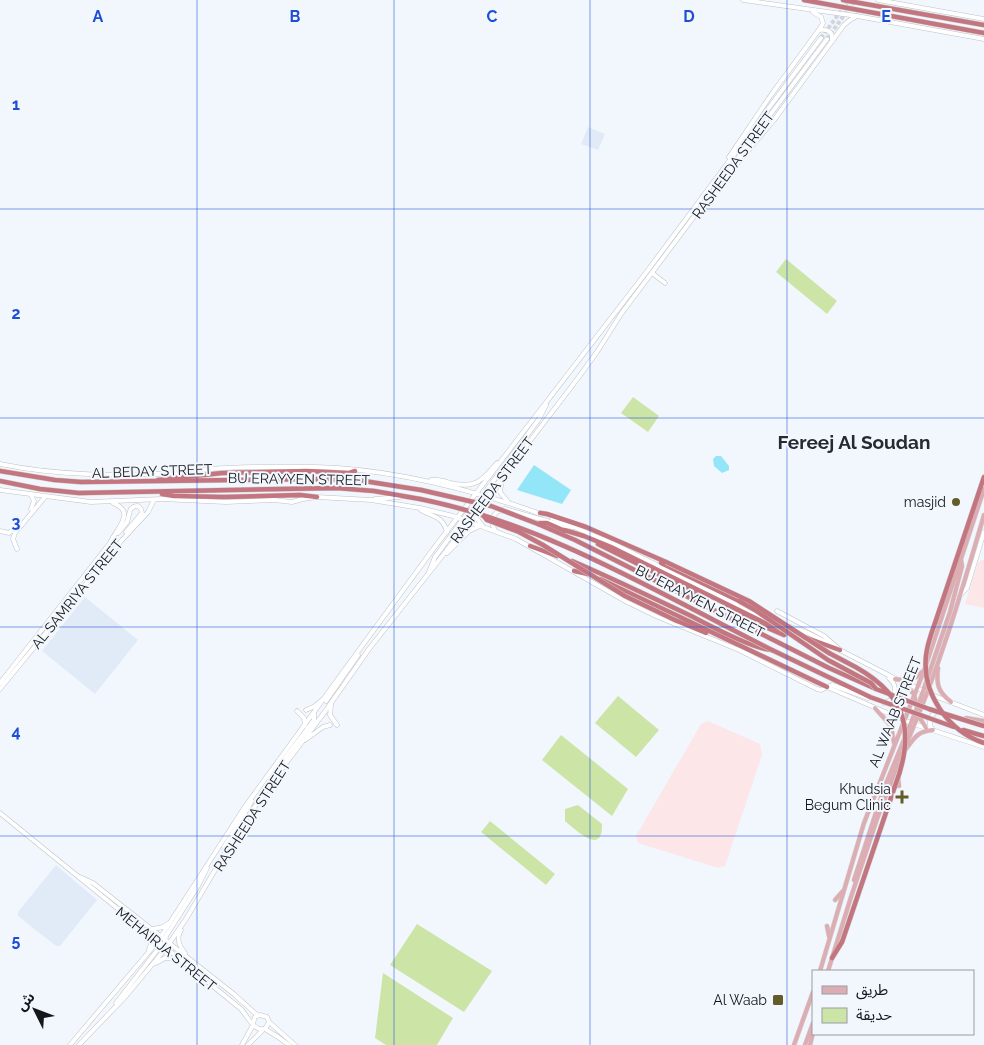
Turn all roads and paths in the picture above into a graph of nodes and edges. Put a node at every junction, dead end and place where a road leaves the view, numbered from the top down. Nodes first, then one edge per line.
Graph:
1 (743, 0) edge
2 (804, 0) edge
3 (843, 0) edge
4 (878, 0) edge
5 (796, 7) junction
6 (857, 16) junction
7 (984, 19) edge
8 (984, 25) edge
9 (819, 30) junction
10 (984, 33) edge
11 (821, 38) tunnel mouth
12 (827, 39) tunnel mouth
13 (984, 39) edge
14 (830, 45) junction
15 (727, 164) junction
16 (724, 177) junction
17 (652, 273) junction
18 (665, 283) dead end
19 (547, 402) junction
20 (528, 428) junction
21 (0, 464) edge
22 (0, 471) edge
23 (355, 471) junction
24 (984, 477) edge
25 (502, 478) junction
26 (0, 481) edge
27 (428, 481) junction
28 (152, 482) junction
29 (461, 489) junction
30 (984, 489) edge
31 (0, 490) edge
32 (156, 492) junction
33 (476, 494) junction
34 (31, 495) junction
35 (482, 495) junction
36 (45, 497) junction
37 (317, 497) junction
38 (488, 497) junction
39 (472, 499) junction
40 (154, 500) junction
41 (371, 500) junction
42 (110, 502) junction
43 (509, 504) junction
44 (473, 507) junction
45 (420, 508) junction
46 (465, 509) junction
47 (540, 513) junction
48 (474, 514) junction
49 (483, 514) junction
50 (984, 515) edge
51 (458, 518) junction
52 (463, 520) junction
53 (469, 522) junction
54 (538, 524) junction
55 (483, 526) junction
56 (575, 527) junction
57 (495, 530) junction
58 (564, 530) junction
59 (0, 531) edge
60 (447, 532) junction
61 (984, 532) edge
62 (124, 536) junction
63 (110, 543) junction
64 (530, 546) junction
65 (17, 549) dead end
66 (645, 554) junction
67 (443, 555) junction
68 (961, 560) junction
69 (574, 571) junction
70 (428, 575) junction
71 (960, 595) junction
72 (774, 622) junction
73 (729, 640) junction
74 (362, 646) junction
75 (772, 650) junction
76 (840, 650) junction
77 (829, 653) junction
78 (939, 660) junction
79 (925, 668) junction
80 (884, 673) junction
81 (340, 677) junction
82 (895, 679) junction
83 (0, 682) edge
84 (902, 682) junction
85 (924, 685) junction
86 (930, 685) junction
87 (827, 687) junction
88 (916, 688) junction
89 (0, 689) edge
90 (876, 689) junction
91 (922, 691) junction
92 (927, 693) junction
93 (914, 694) junction
94 (333, 700) junction
95 (951, 702) junction
96 (881, 703) junction
97 (918, 706) junction
98 (875, 708) junction
99 (306, 710) dead end
100 (939, 710) junction
101 (297, 711) dead end
102 (908, 712) junction
103 (314, 714) junction
104 (984, 715) edge
105 (918, 716) junction
106 (319, 720) junction
107 (904, 720) junction
108 (984, 722) edge
109 (913, 723) junction
110 (330, 725) dead end
111 (338, 725) dead end
112 (902, 725) junction
113 (305, 726) junction
114 (984, 726) edge
115 (909, 728) junction
116 (926, 728) junction
117 (933, 730) junction
118 (984, 736) edge
119 (984, 742) edge
120 (300, 744) junction
121 (894, 745) junction
122 (984, 747) edge
123 (900, 758) junction
124 (281, 769) junction
125 (895, 770) junction
126 (897, 776) junction
127 (904, 776) dead end
128 (897, 786) junction
129 (253, 796) junction
130 (0, 813) edge
131 (226, 853) junction
132 (208, 864) junction
133 (78, 876) junction
134 (844, 889) junction
135 (851, 897) junction
136 (835, 900) dead end
137 (186, 919) junction
138 (172, 920) junction
139 (827, 926) dead end
140 (151, 928) junction
141 (148, 933) junction
142 (163, 938) junction
143 (830, 939) junction
144 (158, 941) junction
145 (170, 943) junction
146 (164, 946) junction
147 (148, 952) junction
148 (832, 958) junction
149 (189, 959) junction
150 (182, 961) junction
151 (151, 966) junction
152 (820, 970) edge
153 (828, 970) edge
154 (812, 995) edge
155 (107, 1015) junction
156 (257, 1015) junction
157 (269, 1022) junction
158 (253, 1024) junction
159 (812, 1026) edge
160 (264, 1030) junction
161 (70, 1045) edge
162 (79, 1045) edge
163 (242, 1045) edge
164 (248, 1045) edge
165 (288, 1045) edge
166 (295, 1045) edge
167 (794, 1045) edge
168 (805, 1045) edge

1 - 5 main road
2 - 10 highway
3 - 8 highway
4 - 7 main road
5 - 6 main road
5 - 9 main road
6 - 13 main road
6 - 14 main road
9 - 14 main road
9 - 15 main road
11 - 15 main road, RASHEEDA STREET
12 - 16 main road, RASHEEDA STREET
14 - 16 main road
15 - 19 main road, RASHEEDA STREET
16 - 17 main road, RASHEEDA STREET
17 - 18 main road
17 - 25 main road, RASHEEDA STREET
19 - 20 main road, RASHEEDA STREET
19 - 35 main road
20 - 27 main road
20 - 33 main road, RASHEEDA STREET
21 - 23 main road, AL BEDAY STREET
22 - 28 highway, BU ERAYYEN STREET
23 - 27 main road, AL BEDAY STREET
23 - 28 highway
24 - 119 highway, bridge
25 - 38 main road, RASHEEDA STREET
25 - 43 main road
26 - 32 highway, BU ERAYYEN STREET
27 - 29 main road, AL BEDAY STREET
28 - 54 highway, BU ERAYYEN STREET, bridge
29 - 33 main road, AL BEDAY STREET
29 - 39 main road
30 - 68 main road, AL WAAB STREET
31 - 34 main road, AL BEDAY STREET
32 - 37 highway
32 - 49 highway, BU ERAYYEN STREET, bridge
33 - 35 main road, AL BEDAY STREET
33 - 39 main road, RASHEEDA STREET
34 - 36 main road, AL BEDAY STREET
34 - 59 main road
35 - 38 main road, AL BEDAY STREET
35 - 44 main road
36 - 42 main road, AL BEDAY STREET
36 - 65 main road
37 - 40 main road, AL BEDAY STREET
37 - 41 main road, BU ERAYYEN STREET
38 - 43 main road, BU ERAYYEN STREET
38 - 44 main road
38 - 48 main road, RASHEEDA STREET
39 - 44 main road
39 - 46 main road, RASHEEDA STREET
40 - 42 main road, AL BEDAY STREET
40 - 62 main road, AL SAMRIYA STREET
41 - 45 main road, BU ERAYYEN STREET
41 - 46 main road
42 - 63 main road, AL SAMRIYA STREET
43 - 47 main road, BU ERAYYEN STREET
44 - 46 main road
44 - 48 main road
44 - 52 main road
45 - 51 main road, BU ERAYYEN STREET
45 - 60 main road
46 - 51 main road, RASHEEDA STREET
47 - 56 main road, BU ERAYYEN STREET
47 - 66 highway
48 - 53 main road, RASHEEDA STREET
48 - 55 main road
49 - 73 highway, bridge
49 - 75 highway, BU ERAYYEN STREET, bridge
50 - 71 main road, AL WAAB STREET
51 - 52 main road, BU ERAYYEN STREET
51 - 60 main road, RASHEEDA STREET
52 - 53 main road, BU ERAYYEN STREET
52 - 70 main road
53 - 55 main road, BU ERAYYEN STREET
53 - 67 main road, RASHEEDA STREET
54 - 58 highway, BU ERAYYEN STREET
54 - 90 highway, bridge
55 - 57 main road, BU ERAYYEN STREET
55 - 67 main road
56 - 57 main road
56 - 72 main road, BU ERAYYEN STREET
57 - 64 main road, BU ERAYYEN STREET
58 - 76 highway
58 - 77 highway, BU ERAYYEN STREET, bridge
60 - 74 main road, RASHEEDA STREET
61 - 71 main road, AL WAAB STREET
62 - 63 main road
62 - 89 main road, AL SAMRIYA STREET
63 - 83 main road, AL SAMRIYA STREET
64 - 69 main road, BU ERAYYEN STREET
64 - 75 highway, bridge
66 - 77 highway, bridge
66 - 90 highway, bridge
67 - 70 main road, RASHEEDA STREET
68 - 79 main road, AL WAAB STREET
68 - 85 main road
69 - 73 highway
69 - 87 main road, BU ERAYYEN STREET
70 - 94 main road, RASHEEDA STREET
71 - 78 main road, AL WAAB STREET
72 - 76 main road, BU ERAYYEN STREET
72 - 76 main road
73 - 87 highway
74 - 81 main road, RASHEEDA STREET
74 - 106 main road
75 - 118 highway, BU ERAYYEN STREET, bridge
76 - 80 main road, BU ERAYYEN STREET
77 - 128 highway, bridge
78 - 86 main road, AL WAAB STREET
78 - 95 main road
79 - 82 main road
79 - 88 main road, AL WAAB STREET
80 - 82 main road, BU ERAYYEN STREET
80 - 96 main road
81 - 99 main road
81 - 103 main road, RASHEEDA STREET
82 - 84 main road, BU ERAYYEN STREET
84 - 88 main road, BU ERAYYEN STREET
84 - 93 main road
85 - 86 main road
85 - 91 main road
86 - 92 main road, AL WAAB STREET
87 - 96 main road
87 - 98 main road
88 - 91 main road, BU ERAYYEN STREET
88 - 93 main road, AL WAAB STREET
90 - 114 highway, bridge
91 - 92 main road, BU ERAYYEN STREET
91 - 97 main road
92 - 95 main road, BU ERAYYEN STREET
92 - 97 main road, AL WAAB STREET
93 - 97 main road
93 - 102 main road, AL WAAB STREET
94 - 106 main road, RASHEEDA STREET
94 - 111 main road
95 - 104 main road, BU ERAYYEN STREET
96 - 102 main road
97 - 100 main road
97 - 102 main road
97 - 105 main road
97 - 107 main road
97 - 109 main road
98 - 107 main road
98 - 121 main road
100 - 108 main road
100 - 117 main road
101 - 113 main road
102 - 107 main road, AL WAAB STREET
103 - 113 main road, RASHEEDA STREET
103 - 124 main road
105 - 109 main road, AL WAAB STREET
105 - 116 main road
106 - 120 main road, RASHEEDA STREET
107 - 109 main road
107 - 112 main road, AL WAAB STREET
109 - 115 main road
109 - 116 main road
109 - 123 main road, AL WAAB STREET
110 - 120 main road
112 - 115 main road
112 - 121 main road, AL WAAB STREET
113 - 129 main road, RASHEEDA STREET
115 - 135 main road
116 - 117 main road
117 - 122 main road
117 - 123 main road
120 - 124 main road, RASHEEDA STREET
121 - 134 main road, AL WAAB STREET
123 - 125 main road, AL WAAB STREET
124 - 131 main road, RASHEEDA STREET
125 - 126 main road
125 - 135 main road, AL WAAB STREET
126 - 127 main road
126 - 128 main road
128 - 148 highway
129 - 131 main road
129 - 132 main road, RASHEEDA STREET
130 - 133 main road, MEHAIRJA STREET
131 - 137 main road, RASHEEDA STREET
132 - 138 main road, RASHEEDA STREET
132 - 142 main road
133 - 140 main road, MEHAIRJA STREET
133 - 141 main road, MEHAIRJA STREET
134 - 136 main road
134 - 143 main road, AL WAAB STREET
135 - 148 main road, AL WAAB STREET
137 - 145 main road, RASHEEDA STREET
137 - 149 main road
138 - 140 main road
138 - 142 main road, RASHEEDA STREET
139 - 143 main road
140 - 142 main road, MEHAIRJA STREET
141 - 144 main road, MEHAIRJA STREET
141 - 147 main road
142 - 144 main road, RASHEEDA STREET
142 - 145 main road, MEHAIRJA STREET
142 - 146 main road
143 - 152 main road, AL WAAB STREET
144 - 146 main road, MEHAIRJA STREET
144 - 147 main road, RASHEEDA STREET
145 - 146 main road, RASHEEDA STREET
145 - 149 main road, MEHAIRJA STREET
146 - 150 main road, MEHAIRJA STREET
146 - 151 main road
146 - 155 main road
147 - 161 main road, RASHEEDA STREET
148 - 153 main road, AL WAAB STREET
149 - 156 main road, MEHAIRJA STREET
150 - 151 main road
150 - 158 main road, MEHAIRJA STREET
151 - 155 main road
154 - 167 main road
155 - 162 main road
156 - 157 main road
156 - 158 main road
157 - 160 main road
157 - 166 main road
158 - 160 main road
158 - 163 main road
159 - 168 main road
160 - 164 main road
160 - 165 main road

